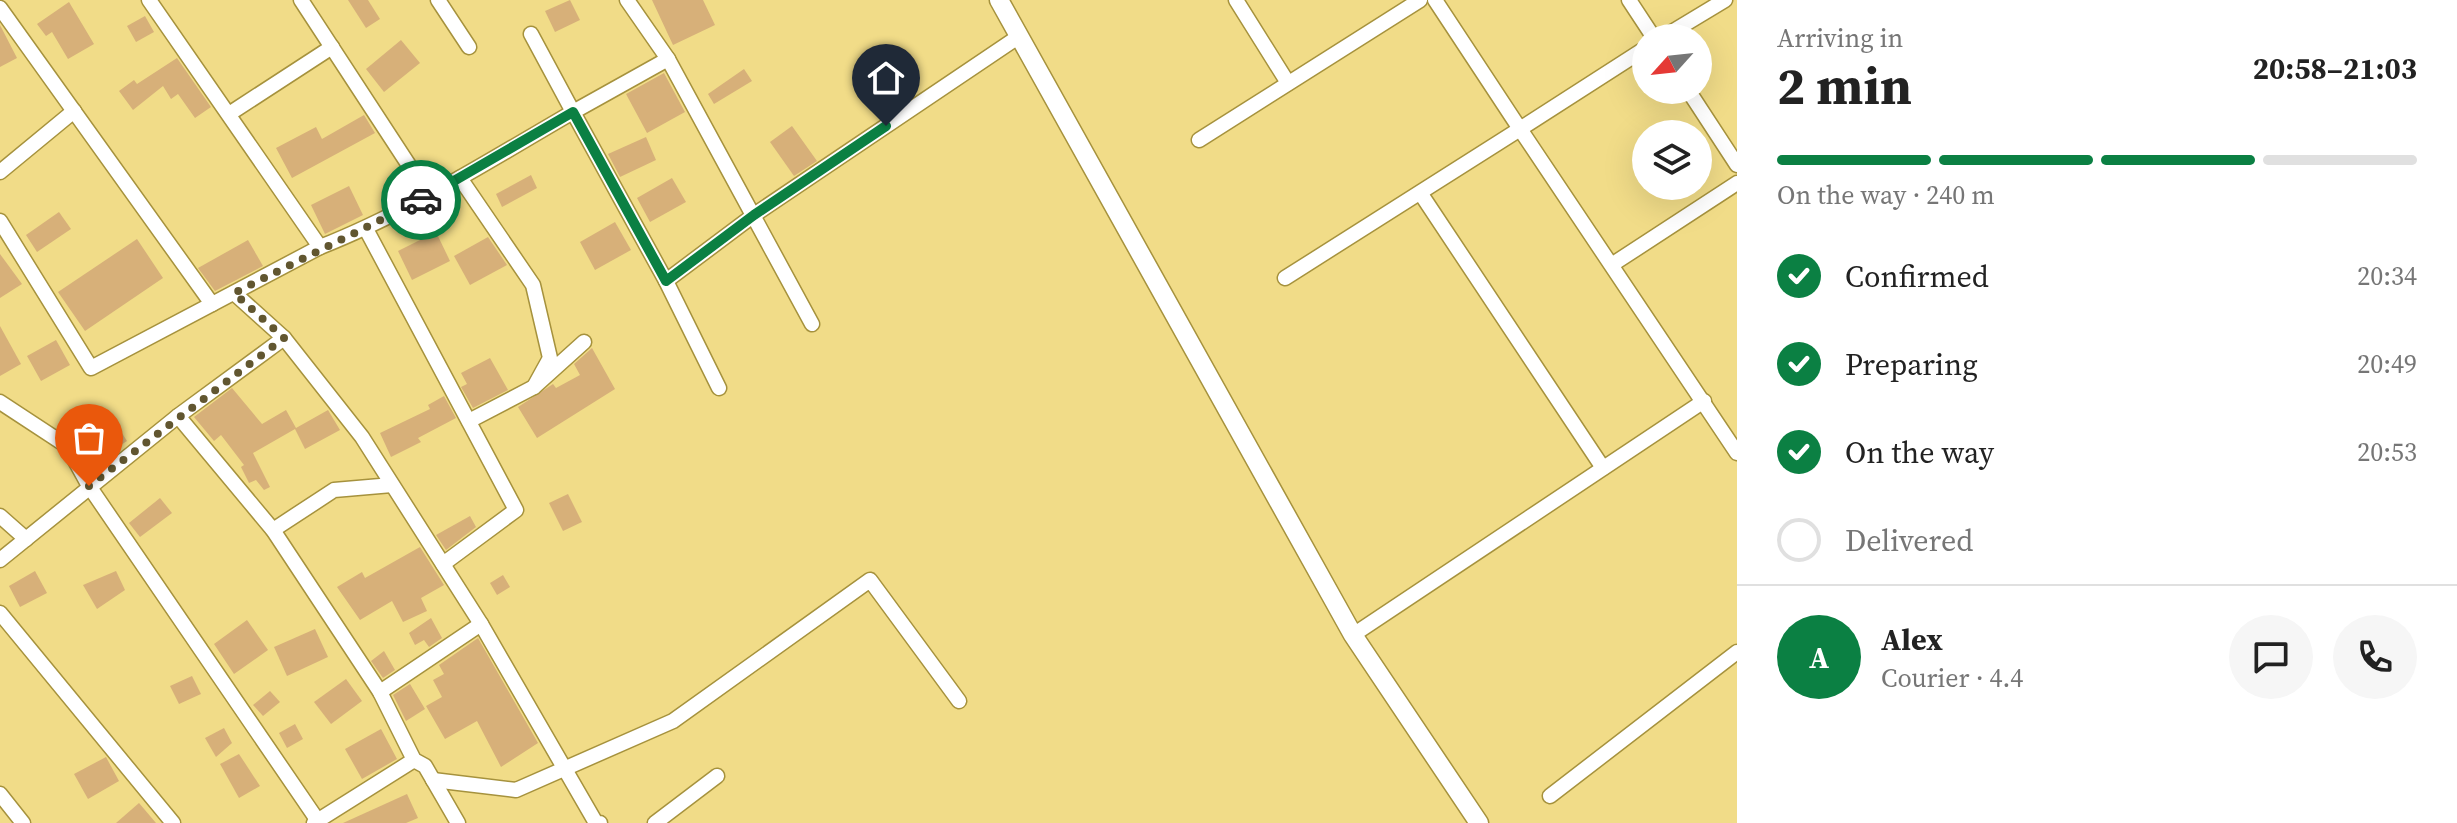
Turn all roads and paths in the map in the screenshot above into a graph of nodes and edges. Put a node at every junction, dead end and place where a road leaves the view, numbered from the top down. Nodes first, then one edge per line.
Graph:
1 (149, 0) edge
2 (301, 0) edge
3 (438, 0) edge
4 (627, 0) edge
5 (1000, 0) edge
6 (1236, 0) edge
7 (1420, 0) edge
8 (1435, 0) edge
9 (1629, 0) edge
10 (1725, 0) edge
11 (0, 8) edge
12 (1645, 24) edge
13 (1685, 24) edge
14 (531, 34) dead end
15 (1018, 37) junction
16 (332, 47) junction
17 (469, 47) dead end
18 (1632, 57) edge
19 (668, 59) junction
20 (1288, 83) junction
21 (1697, 104) edge
22 (74, 111) junction
23 (573, 112) junction
24 (229, 114) junction
25 (1520, 129) junction
26 (1199, 140) dead end
27 (1737, 165) edge
28 (0, 172) edge
29 (460, 178) junction
30 (1737, 183) edge
31 (1421, 194) junction
32 (429, 196) junction
33 (754, 215) junction
34 (0, 221) edge
35 (366, 229) junction
36 (320, 247) junction
37 (1613, 264) junction
38 (1285, 278) dead end
39 (666, 281) junction
40 (234, 293) junction
41 (212, 304) junction
42 (812, 324) dead end
43 (284, 338) junction
44 (584, 342) dead end
45 (534, 387) junction
46 (719, 388) dead end
47 (1704, 401) junction
48 (0, 402) edge
49 (178, 416) junction
50 (469, 421) junction
51 (1737, 453) edge
52 (1603, 468) junction
53 (392, 485) junction
54 (89, 486) junction
55 (0, 516) edge
56 (273, 530) junction
57 (26, 539) junction
58 (0, 560) edge
59 (443, 564) junction
60 (0, 613) edge
61 (481, 624) junction
62 (1353, 635) junction
63 (1737, 652) edge
64 (380, 692) junction
65 (959, 701) dead end
66 (414, 760) junction
67 (564, 769) junction
68 (717, 776) dead end
69 (433, 780) junction
70 (0, 794) edge
71 (1550, 796) dead end
72 (316, 822) edge
73 (23, 823) edge
74 (173, 823) edge
75 (458, 823) edge
76 (600, 823) edge
77 (655, 823) edge
78 (1479, 823) edge

1 - 24 street
2 - 16 street
3 - 17 street
4 - 19 street
5 - 15 street
6 - 20 street
7 - 20 street
8 - 25 street
9 - 12 street
10 - 13 street
11 - 22 street
14 - 23 street
15 - 33 street
15 - 62 street
16 - 24 street
16 - 32 street
18 - 25 street
19 - 23 street
19 - 33 street
20 - 26 street
21 - 27 street
22 - 28 street
22 - 41 street
23 - 29 street
23 - 39 street
24 - 36 street
25 - 31 street
25 - 37 street
29 - 32 street
29 - 45 street
30 - 37 street
31 - 38 street
31 - 52 street
32 - 35 street
33 - 39 street
33 - 42 street
34 - 41 street
35 - 36 street
35 - 50 street
36 - 40 street
37 - 47 street
39 - 46 street
40 - 41 street
40 - 43 street
43 - 49 street
43 - 53 street
44 - 45 street
45 - 50 street
47 - 51 street
47 - 52 street
48 - 54 street
49 - 54 street
49 - 56 street
50 - 59 street
52 - 62 street
53 - 56 street
53 - 59 street
54 - 57 street
54 - 72 street
55 - 57 street
56 - 64 street
57 - 58 street
59 - 61 street
60 - 74 street
61 - 64 street
61 - 67 street
62 - 78 street
63 - 71 street
64 - 66 street
65 - 67 street
66 - 69 street
66 - 72 street
67 - 69 street
67 - 76 street
68 - 77 street
69 - 75 street
70 - 73 street

